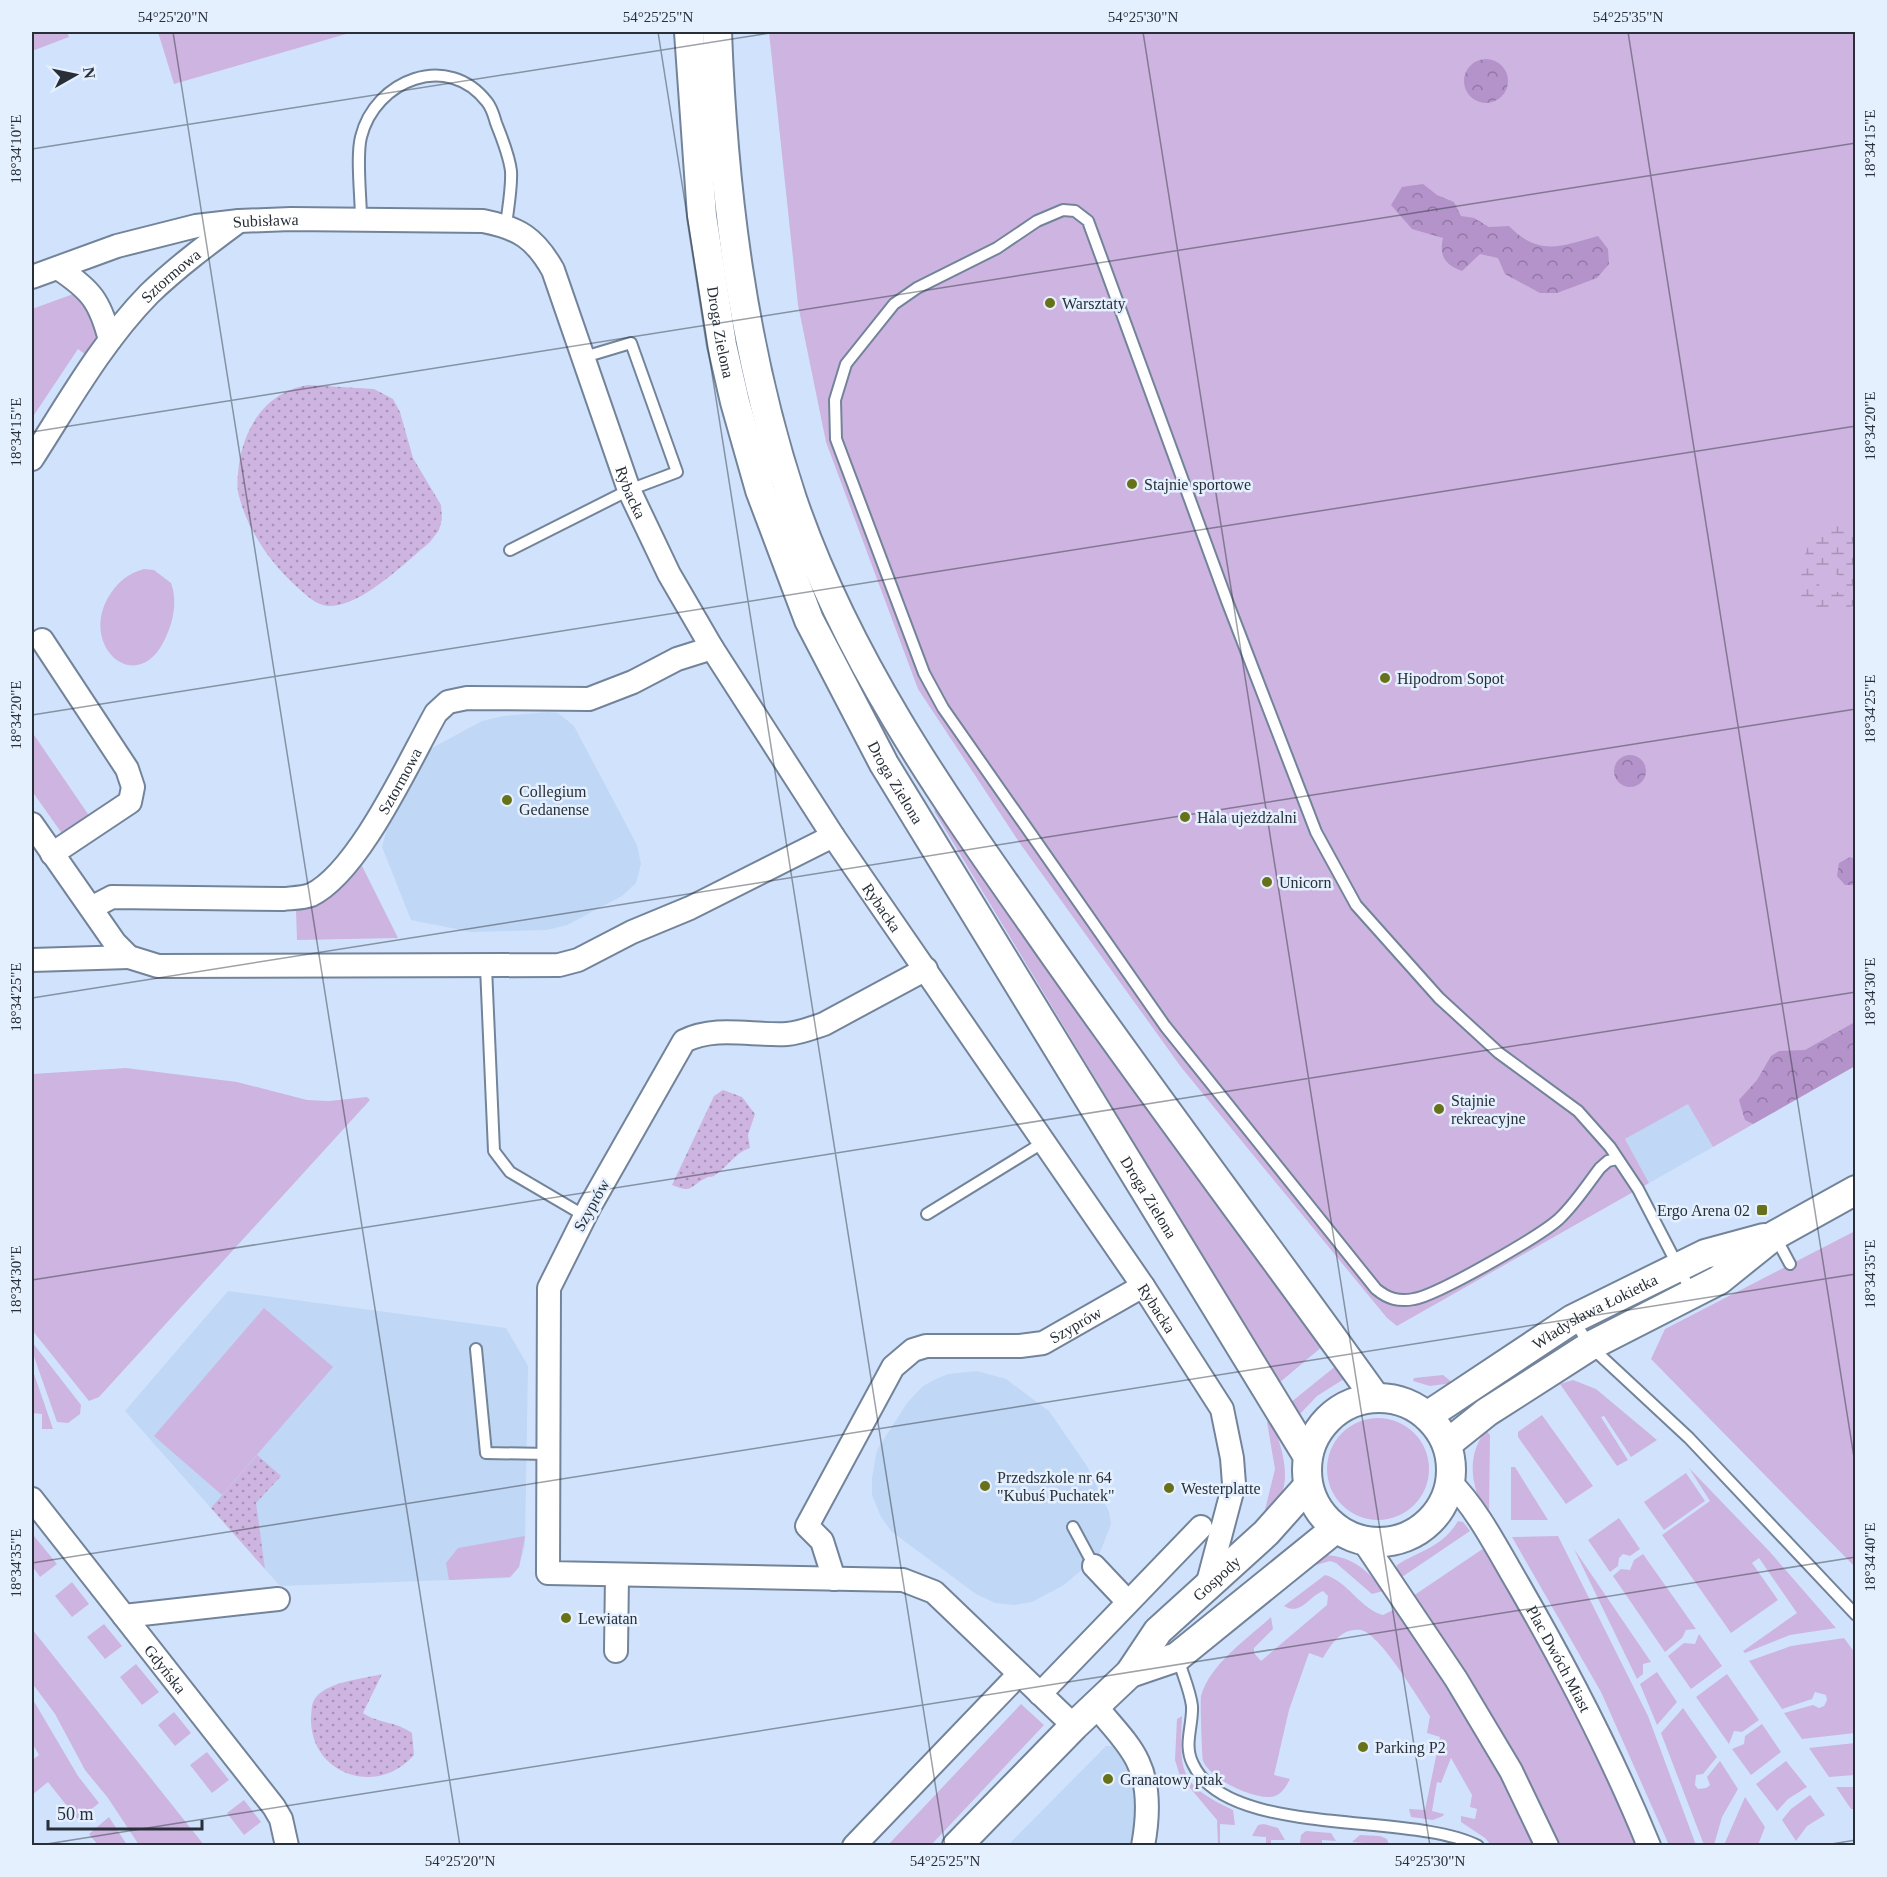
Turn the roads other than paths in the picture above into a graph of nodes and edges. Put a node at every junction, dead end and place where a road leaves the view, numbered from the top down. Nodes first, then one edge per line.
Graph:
1 (689, 32) edge
2 (717, 32) edge
3 (361, 219) junction
4 (238, 221) junction
5 (506, 225) junction
6 (58, 268) junction
7 (32, 277) edge
8 (110, 340) junction
9 (582, 358) junction
10 (32, 459) edge
11 (628, 490) junction
12 (510, 550) dead end
13 (37, 636) edge
14 (712, 648) junction
15 (32, 824) edge
16 (833, 836) junction
17 (52, 854) junction
18 (91, 908) junction
19 (129, 957) junction
20 (32, 960) edge
21 (486, 967) junction
22 (926, 969) junction
23 (1044, 1142) junction
24 (1617, 1158) junction
25 (1856, 1190) edge
26 (927, 1214) dead end
27 (585, 1216) junction
28 (1775, 1235) junction
29 (1790, 1264) dead end
30 (1678, 1266) junction
31 (1143, 1286) junction
32 (1692, 1294) junction
33 (1573, 1319) junction
34 (1590, 1346) junction
35 (476, 1349) dead end
36 (1376, 1397) junction
37 (1427, 1416) junction
38 (549, 1444) junction
39 (1447, 1444) junction
40 (1307, 1455) junction
41 (1450, 1482) junction
42 (1308, 1486) junction
43 (32, 1499) edge
44 (1073, 1527) dead end
45 (1201, 1527) dead end
46 (1335, 1529) junction
47 (1365, 1542) junction
48 (1094, 1566) joint
49 (617, 1575) junction
50 (834, 1579) junction
51 (1207, 1586) junction
52 (278, 1599) dead end
53 (1128, 1602) junction
54 (1856, 1615) edge
55 (124, 1616) junction
56 (1168, 1644) junction
57 (616, 1651) dead end
58 (1019, 1674) junction
59 (1040, 1694) junction
60 (1095, 1706) junction
61 (1074, 1726) junction
62 (972, 1839) edge
63 (287, 1845) edge
64 (854, 1845) edge
65 (1143, 1845) edge
66 (1478, 1845) edge
67 (1546, 1845) edge
68 (1649, 1845) edge

1 - 40 street, Droga Zielona
2 - 36 street, Droga Zielona
3 - 4 street, Subisława
3 - 5 street, Subisława
3 - 5 lane
4 - 6 street, Subisława
4 - 8 street, Sztormowa
5 - 9 street, Rybacka
6 - 7 street, Subisława
6 - 8 street
8 - 10 street, Sztormowa
9 - 11 street, Rybacka
9 - 11 lane
11 - 12 lane
11 - 14 street, Rybacka
13 - 17 street
14 - 16 street, Rybacka
14 - 18 street, Sztormowa
15 - 17 street
16 - 21 street
16 - 22 street, Rybacka
17 - 18 street
18 - 19 street
19 - 20 street
19 - 21 street
21 - 27 lane
22 - 23 street, Rybacka
22 - 27 street, Szyprów
23 - 26 lane
23 - 31 street, Rybacka
24 - 24 lane
24 - 30 lane
25 - 28 street, Władysława Łokietka
27 - 38 street, Szyprów
28 - 29 lane
28 - 30 street, Władysława Łokietka
28 - 32 street, Władysława Łokietka
30 - 32 lane
30 - 33 street, Władysława Łokietka
31 - 50 street, Szyprów
31 - 51 street, Rybacka
32 - 34 street, Władysława Łokietka
33 - 34 lane
33 - 37 street, Władysława Łokietka
34 - 39 street, Władysława Łokietka
34 - 54 lane
35 - 38 lane
36 - 37 street
36 - 40 street
37 - 39 street
38 - 49 street, Szyprów
39 - 41 street
40 - 42 street
41 - 47 street
41 - 68 street, Plac Dwóch Miast
42 - 46 street
42 - 51 street, Gospody
43 - 55 street, Gdyńska
44 - 48 lane
45 - 53 street
46 - 47 street
46 - 56 street, Gospody
47 - 67 street
48 - 53 street
49 - 50 street, Szyprów
49 - 57 street
50 - 58 street, Szyprów
51 - 56 street, Gospody
52 - 55 street
53 - 59 street
55 - 63 street, Gdyńska
56 - 60 street, Gospody
56 - 66 lane
58 - 59 street, Szyprów
58 - 64 street
59 - 61 street, Szyprów
60 - 61 street, Gospody
60 - 65 street
61 - 62 street, Gospody

